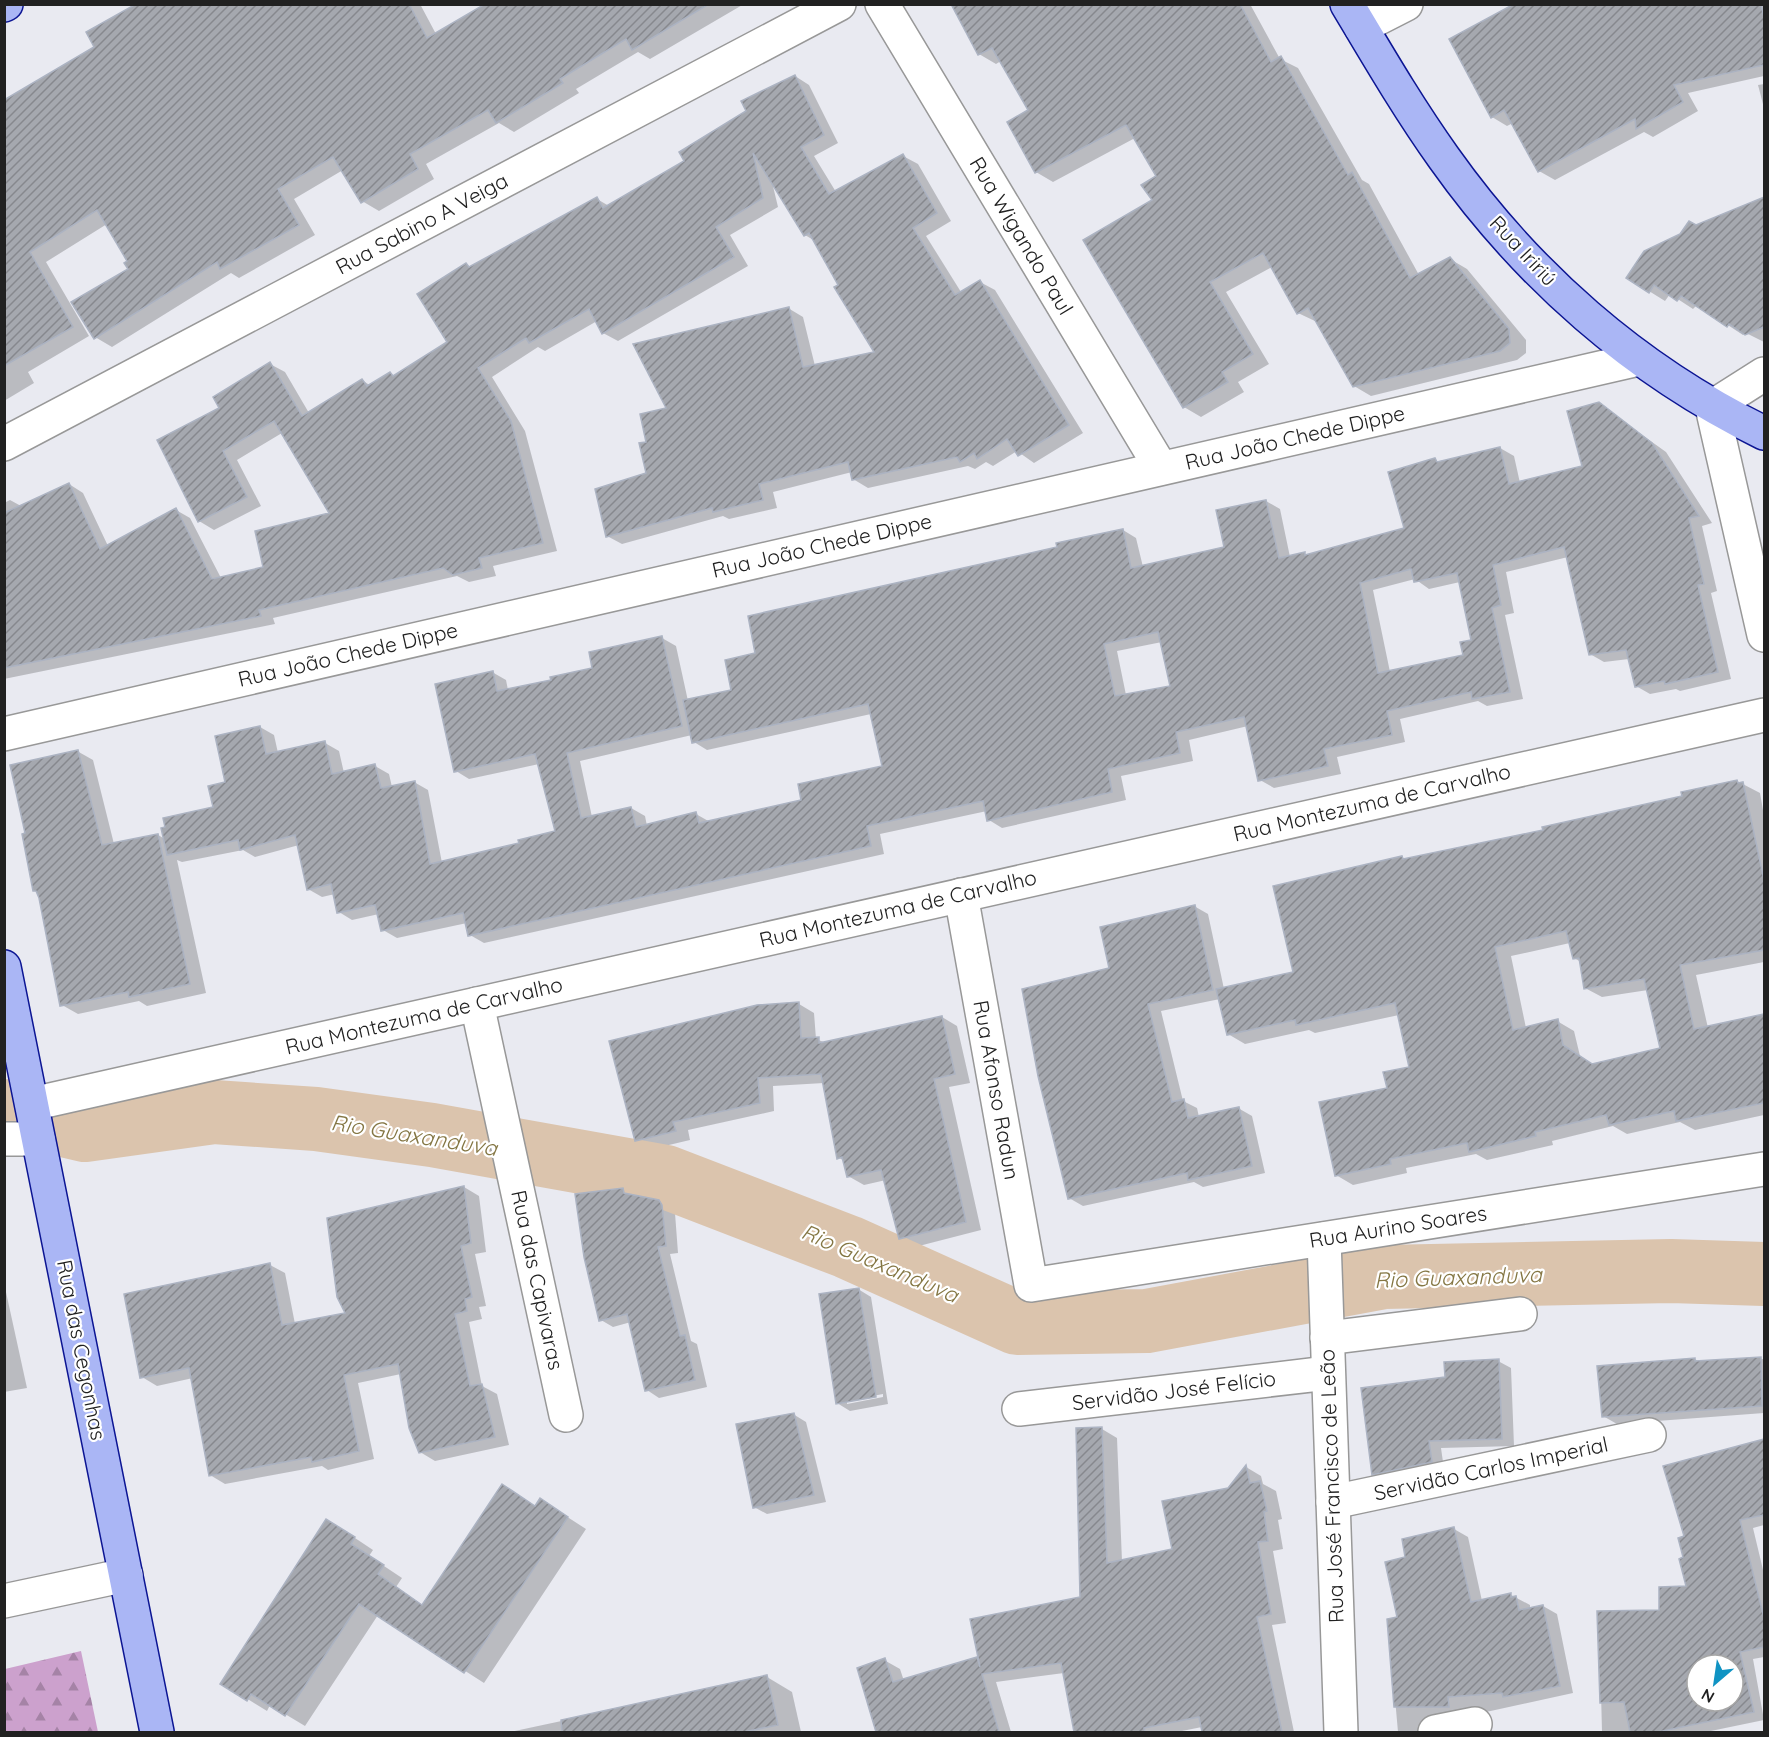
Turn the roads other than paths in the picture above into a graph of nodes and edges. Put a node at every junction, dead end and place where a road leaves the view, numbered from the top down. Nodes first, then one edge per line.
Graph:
1 (839, 4) edge
2 (882, 4) edge
3 (1406, 4) edge
4 (1354, 16) edge
5 (1639, 358) junction
6 (1764, 374) edge
7 (1712, 407) junction
8 (1764, 433) edge
9 (4, 444) edge
10 (1161, 468) junction
11 (1764, 635) edge
12 (1764, 715) edge
13 (4, 734) edge
14 (961, 895) junction
15 (4, 967) edge
16 (477, 1004) junction
17 (35, 1121) junction
18 (4, 1139) edge
19 (1764, 1168) edge
20 (1324, 1252) junction
21 (1030, 1285) joint
22 (1520, 1314) dead end
23 (1326, 1322) junction
24 (1328, 1373) junction
25 (1019, 1409) dead end
26 (566, 1415) dead end
27 (1649, 1435) dead end
28 (1333, 1502) junction
29 (126, 1575) junction
30 (4, 1601) edge
31 (1475, 1724) dead end
32 (158, 1732) edge
33 (1341, 1732) edge
34 (1435, 1732) edge

1 - 9 street, Rua Sabino A Veiga
2 - 10 street, Rua Wigando Paul
3 - 4 street
4 - 5 main road, Rua Iririú
5 - 7 main road, Rua Iririú
5 - 10 street, Rua João Chede Dippe
6 - 7 street
7 - 8 main road, Rua Iririú
7 - 11 street
10 - 13 street, Rua João Chede Dippe
12 - 14 street, Rua Montezuma de Carvalho
14 - 16 street, Rua Montezuma de Carvalho
14 - 21 street, Rua Afonso Radun
15 - 17 main road, Rua das Cegonhas
16 - 17 street, Rua Montezuma de Carvalho
16 - 26 street, Rua das Capivaras
17 - 18 street, Rua Montezuma de Carvalho
17 - 29 main road, Rua das Cegonhas
19 - 20 street, Rua Aurino Soares
20 - 21 street, Rua Aurino Soares
20 - 23 street, Rua José Francisco de Leão
22 - 23 street
23 - 24 street, Rua José Francisco de Leão
24 - 25 street, Servidão José Felício
24 - 28 street, Rua José Francisco de Leão
27 - 28 street, Servidão Carlos Imperial
28 - 33 street, Rua José Francisco de Leão
29 - 30 street
29 - 32 main road, Rua das Cegonhas
31 - 34 street

